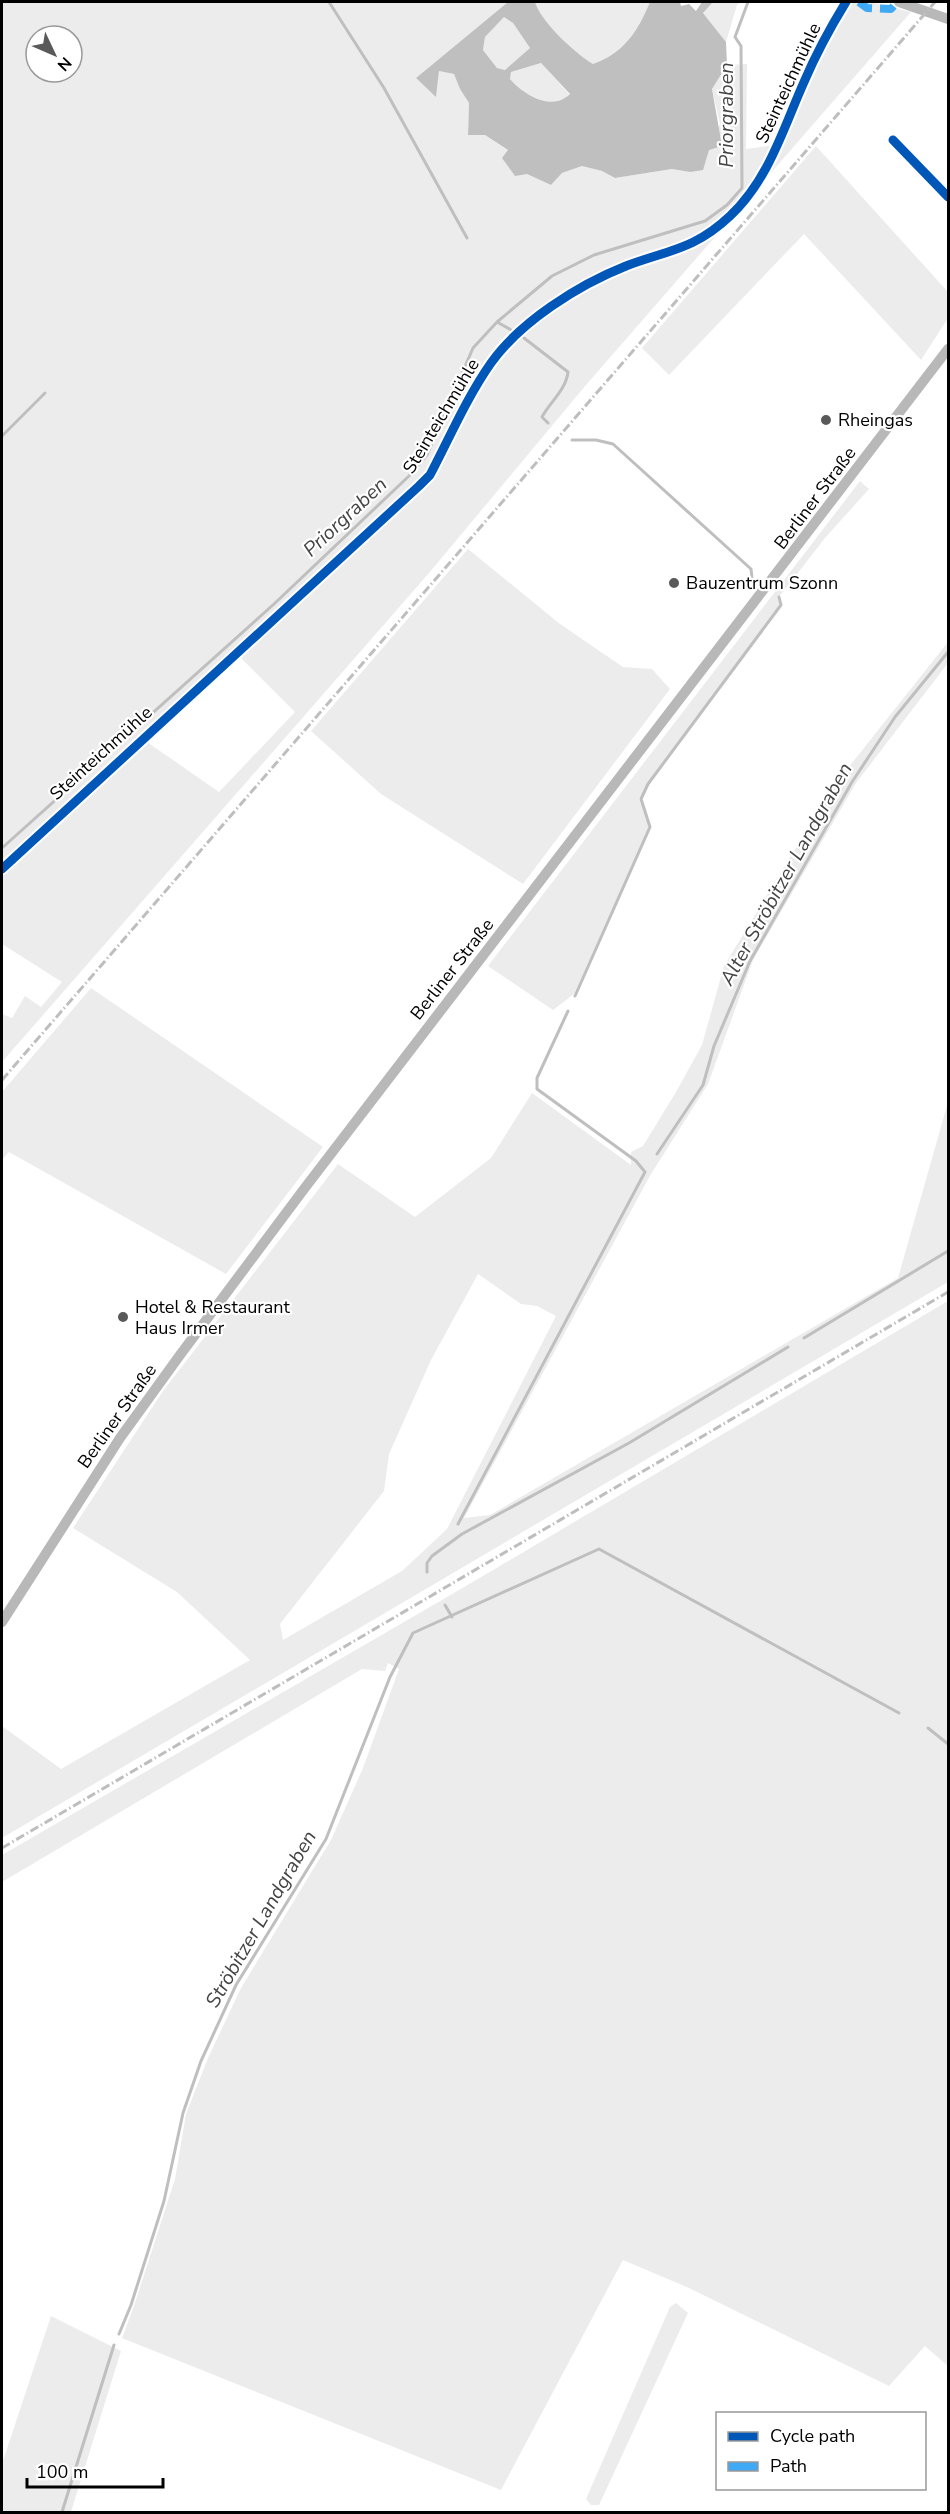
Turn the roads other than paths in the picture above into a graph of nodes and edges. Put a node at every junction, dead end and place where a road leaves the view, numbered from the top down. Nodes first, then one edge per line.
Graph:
1 (846, 2) edge
2 (899, 2) edge
3 (948, 19) edge
4 (893, 140) dead end
5 (948, 197) edge
6 (948, 349) edge
7 (2, 869) edge
8 (2, 1622) edge

1 - 7 street, Steinteichmühle
2 - 3 main road
4 - 5 street
6 - 8 main road, Berliner Straße

